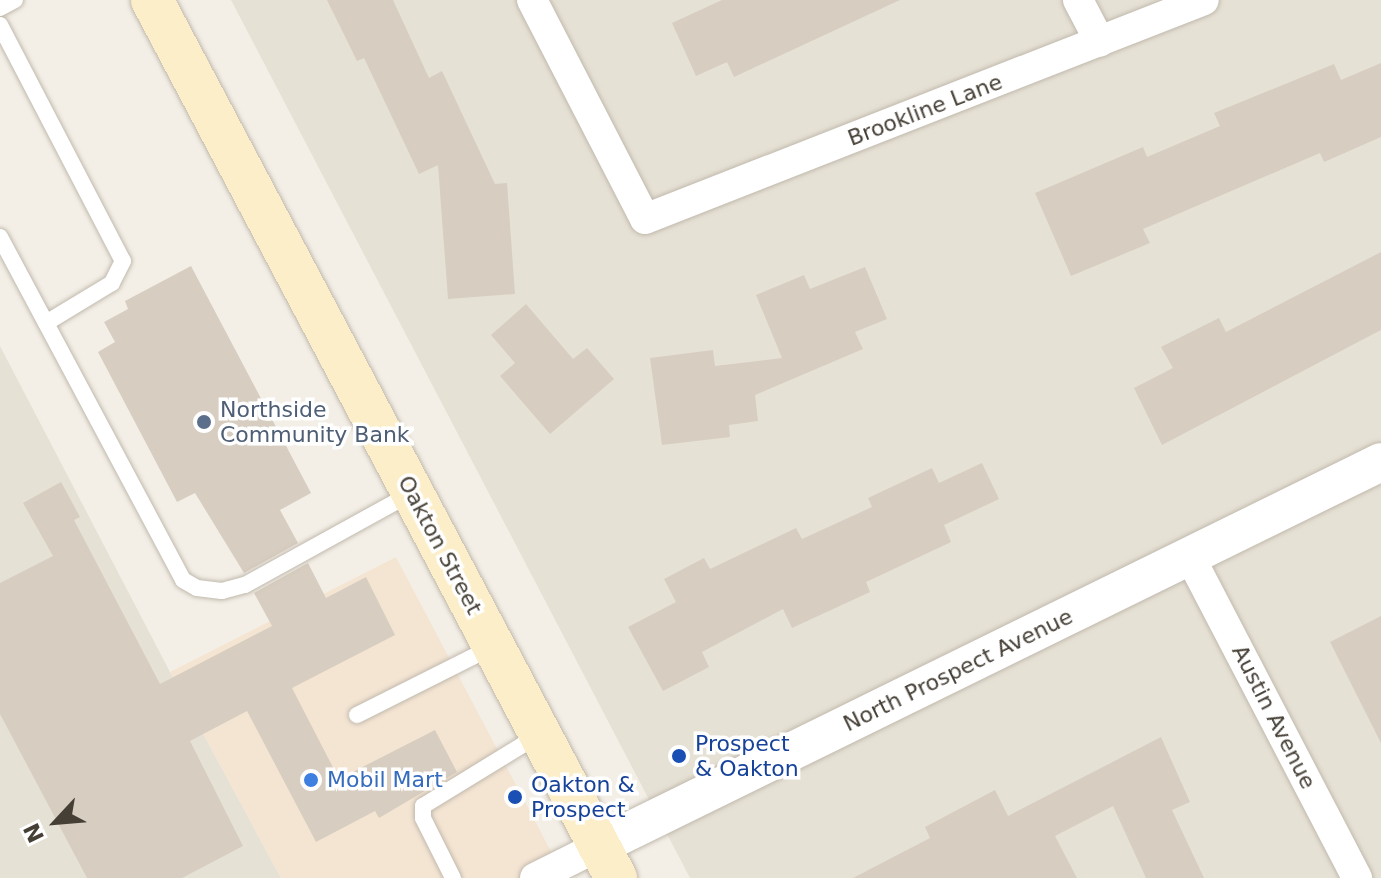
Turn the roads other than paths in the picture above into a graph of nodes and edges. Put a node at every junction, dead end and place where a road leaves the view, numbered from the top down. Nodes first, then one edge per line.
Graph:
1 (15, 0) edge
2 (152, 0) edge
3 (532, 0) edge
4 (1078, 0) edge
5 (1204, 0) edge
6 (0, 8) edge
7 (0, 25) edge
8 (1100, 42) junction
9 (0, 237) edge
10 (46, 323) junction
11 (1381, 462) edge
12 (412, 493) junction
13 (1190, 557) junction
14 (493, 646) junction
15 (357, 715) dead end
16 (540, 734) junction
17 (607, 862) edge
18 (453, 878) edge
19 (535, 878) edge
20 (1357, 878) edge

1 - 6 lane
2 - 12 main road, Oakton Street
3 - 8 street, Brookline Lane
4 - 8 street
5 - 8 street, Brookline Lane
7 - 10 lane
9 - 10 lane
10 - 12 lane
11 - 13 street, North Prospect Avenue
12 - 14 main road, Oakton Street
13 - 17 street, North Prospect Avenue
13 - 20 street, Austin Avenue
14 - 15 lane
14 - 16 main road, Oakton Street
16 - 17 main road, Oakton Street
16 - 18 lane
17 - 19 street, North Prospect Avenue

